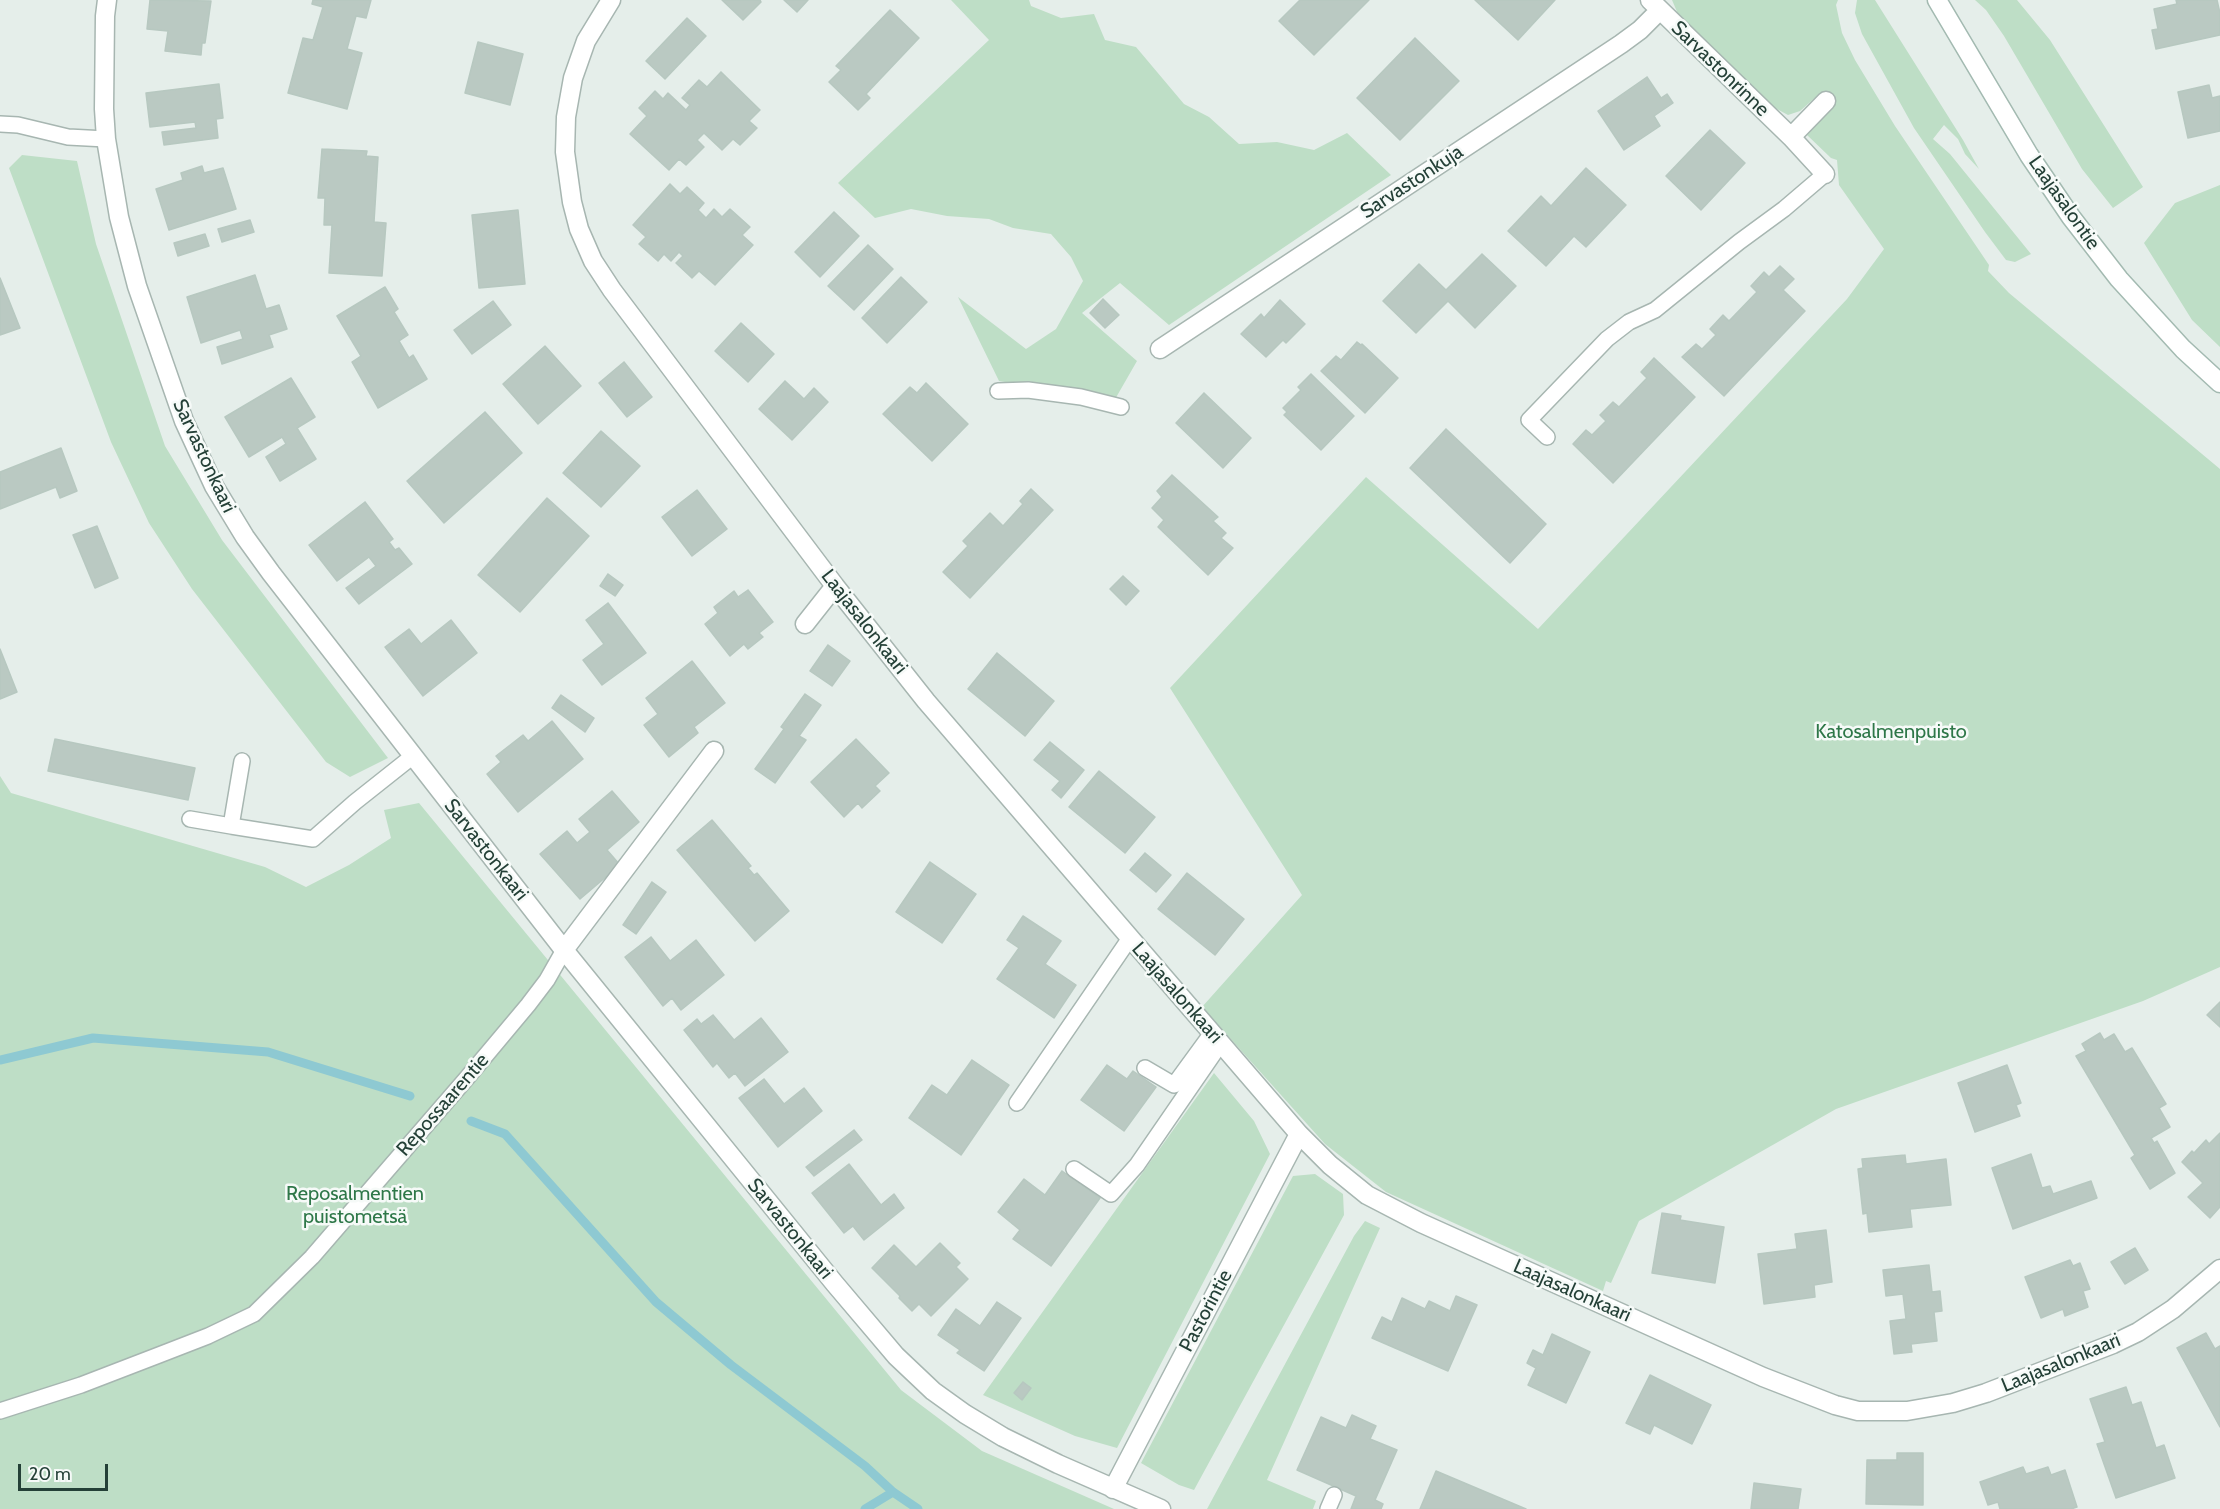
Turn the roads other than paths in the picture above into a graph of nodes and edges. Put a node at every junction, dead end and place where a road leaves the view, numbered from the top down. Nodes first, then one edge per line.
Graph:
1 (107, 0) edge
2 (611, 0) edge
3 (1937, 0) edge
4 (1655, 5) edge
5 (1826, 102) dead end
6 (0, 124) edge
7 (1791, 137) junction
8 (106, 140) junction
9 (1825, 174) joint
10 (1160, 349) dead end
11 (2220, 383) edge
12 (998, 391) dead end
13 (1121, 407) dead end
14 (1547, 437) dead end
15 (835, 586) junction
16 (805, 624) dead end
17 (714, 751) dead end
18 (413, 756) junction
19 (242, 761) dead end
20 (190, 819) dead end
21 (231, 826) junction
22 (1130, 938) junction
23 (564, 950) junction
24 (1216, 1038) junction
25 (1145, 1068) dead end
26 (1017, 1103) dead end
27 (1299, 1134) junction
28 (1074, 1169) dead end
29 (2220, 1269) edge
30 (0, 1411) edge
31 (1113, 1489) junction
32 (1161, 1509) edge

1 - 8 street, Sarvastonkaari
2 - 15 street, Laajasalonkaari
3 - 11 street, Laajasalontie
4 - 7 street, Sarvastonrinne
4 - 10 street, Sarvastonkuja
5 - 7 street
6 - 8 lane
7 - 9 street, Sarvastonrinne
8 - 18 street, Sarvastonkaari
9 - 14 lane
12 - 13 lane
15 - 16 street
15 - 22 street, Laajasalonkaari
17 - 23 street, Repossaarentie
18 - 21 lane
18 - 23 street, Sarvastonkaari
19 - 21 lane
20 - 21 lane
22 - 24 street, Laajasalonkaari
22 - 26 lane
23 - 30 lane, Repossaarentie
23 - 31 street, Sarvastonkaari
24 - 25 lane
24 - 27 street, Laajasalonkaari
24 - 28 lane
27 - 29 street, Laajasalonkaari
27 - 31 street, Pastorintie
31 - 32 street, Sarvastonkaari

